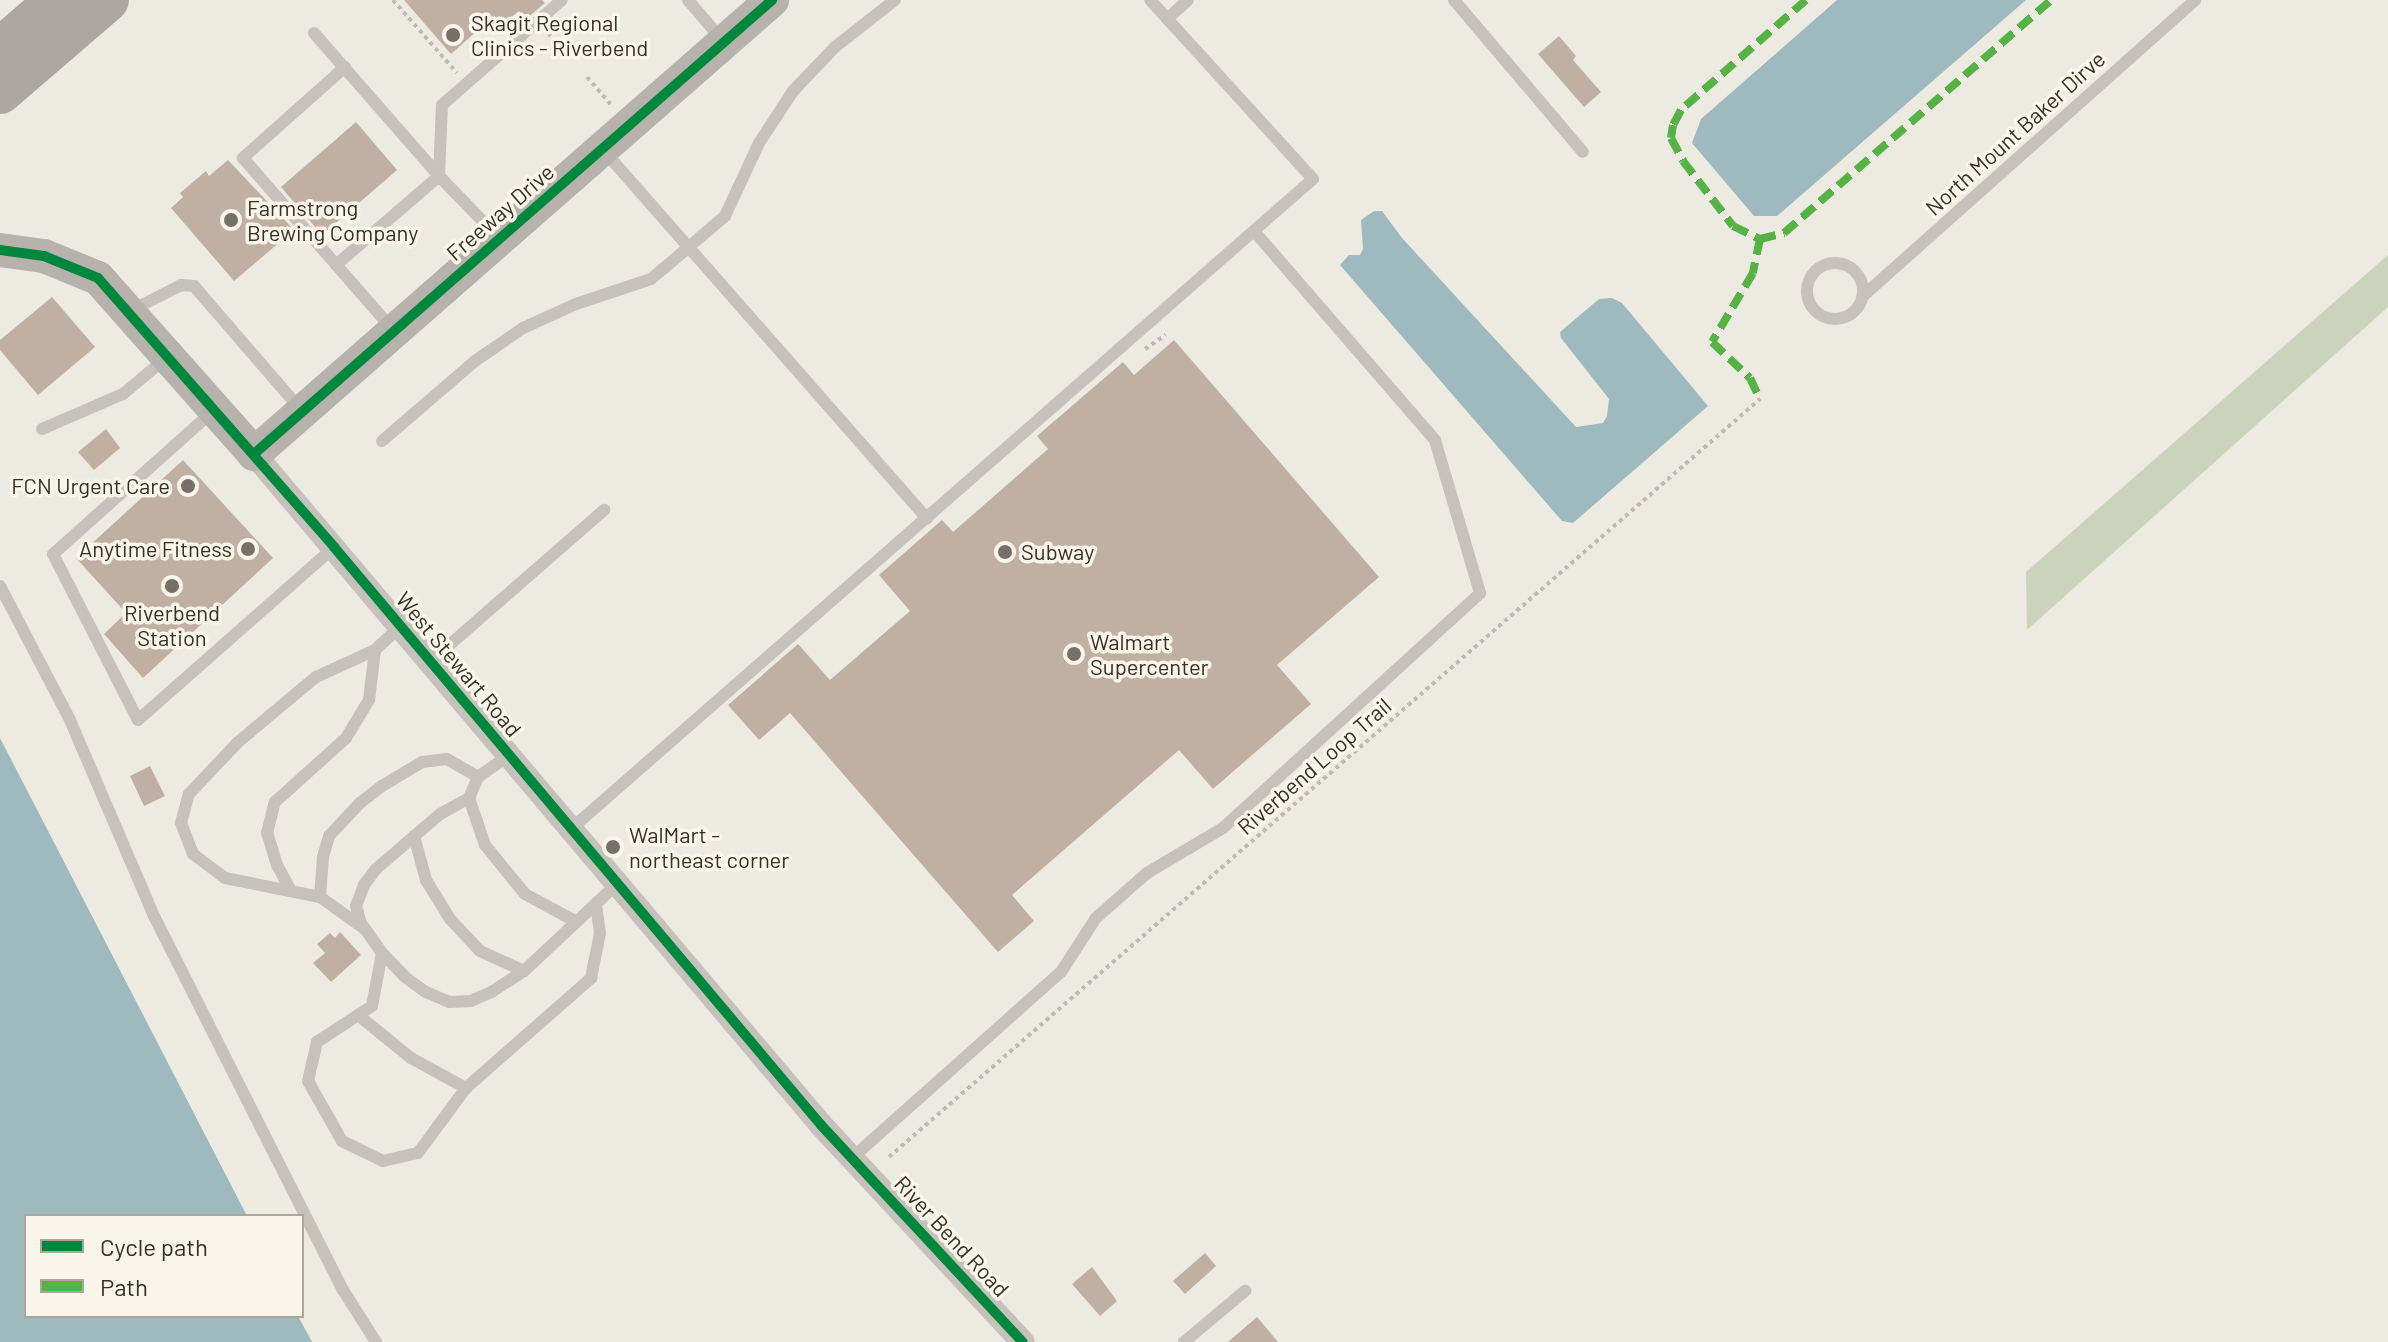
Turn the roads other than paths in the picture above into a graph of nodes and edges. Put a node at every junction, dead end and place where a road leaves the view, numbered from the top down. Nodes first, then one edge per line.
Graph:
1 (58, 0) edge
2 (107, 0) edge
3 (562, 0) edge
4 (688, 0) edge
5 (895, 0) edge
6 (1150, 0) edge
7 (1188, 0) edge
8 (1454, 0) edge
9 (2195, 0) edge
10 (770, 1) edge
11 (1167, 19) junction
12 (314, 33) dead end
13 (724, 42) junction
14 (0, 50) edge
15 (345, 67) junction
16 (0, 92) edge
17 (602, 149) junction
18 (1583, 152) dead end
19 (439, 176) junction
20 (1254, 231) junction
21 (500, 239) junction
22 (688, 247) junction
23 (0, 250) edge
24 (336, 265) junction
25 (1863, 296) junction
26 (132, 316) junction
27 (394, 331) junction
28 (169, 356) junction
29 (215, 409) junction
30 (303, 412) junction
31 (42, 429) dead end
32 (382, 441) dead end
33 (254, 454) junction
34 (604, 510) dead end
35 (927, 519) junction
36 (334, 547) junction
37 (0, 586) edge
38 (401, 626) junction
39 (375, 650) junction
40 (431, 661) junction
41 (509, 755) junction
42 (478, 777) junction
43 (469, 798) junction
44 (571, 829) junction
45 (414, 836) junction
46 (618, 883) junction
47 (291, 891) junction
48 (320, 897) junction
49 (596, 903) junction
50 (575, 921) junction
51 (365, 929) junction
52 (382, 953) junction
53 (524, 971) junction
54 (358, 1015) junction
55 (466, 1088) junction
56 (852, 1158) junction
57 (1245, 1291) dead end
58 (376, 1342) edge
59 (1023, 1342) edge
60 (1184, 1342) edge

1 - 14 highway
2 - 16 highway
3 - 19 lane
4 - 13 lane
5 - 22 lane
6 - 11 lane
7 - 11 lane
8 - 18 lane
9 - 25 lane, North Mount Baker Dirve
10 - 13 street, Freeway Drive
11 - 20 lane
12 - 15 lane
13 - 17 street, Freeway Drive
15 - 19 lane
15 - 24 lane
17 - 21 street, Freeway Drive
17 - 22 lane
19 - 21 lane
19 - 24 lane
20 - 35 lane
20 - 56 lane
21 - 27 street, Freeway Drive
22 - 32 lane
22 - 35 lane
23 - 26 street, West Stewart Road
24 - 27 lane
25 - 25 lane
26 - 28 street, West Stewart Road
26 - 30 lane
27 - 30 street, Freeway Drive
28 - 29 street, West Stewart Road
28 - 31 lane
29 - 33 street, West Stewart Road
29 - 36 lane
30 - 33 street, Freeway Drive
33 - 36 street, West Stewart Road
34 - 40 lane
35 - 44 lane
36 - 38 street, West Stewart Road
37 - 58 lane
38 - 39 lane
38 - 40 street, West Stewart Road
39 - 47 lane
39 - 47 lane
40 - 41 street, West Stewart Road
41 - 42 lane
41 - 44 street, West Stewart Road
42 - 43 lane
42 - 48 lane
43 - 45 lane
43 - 50 lane
44 - 46 street, West Stewart Road
45 - 51 lane
45 - 53 lane
46 - 49 lane
46 - 56 street, West Stewart Road
47 - 48 lane
48 - 51 lane
49 - 50 lane
49 - 55 lane
50 - 53 lane
51 - 52 lane
52 - 53 lane
52 - 54 lane
54 - 55 lane
54 - 55 lane
56 - 59 street, River Bend Road
57 - 60 lane

